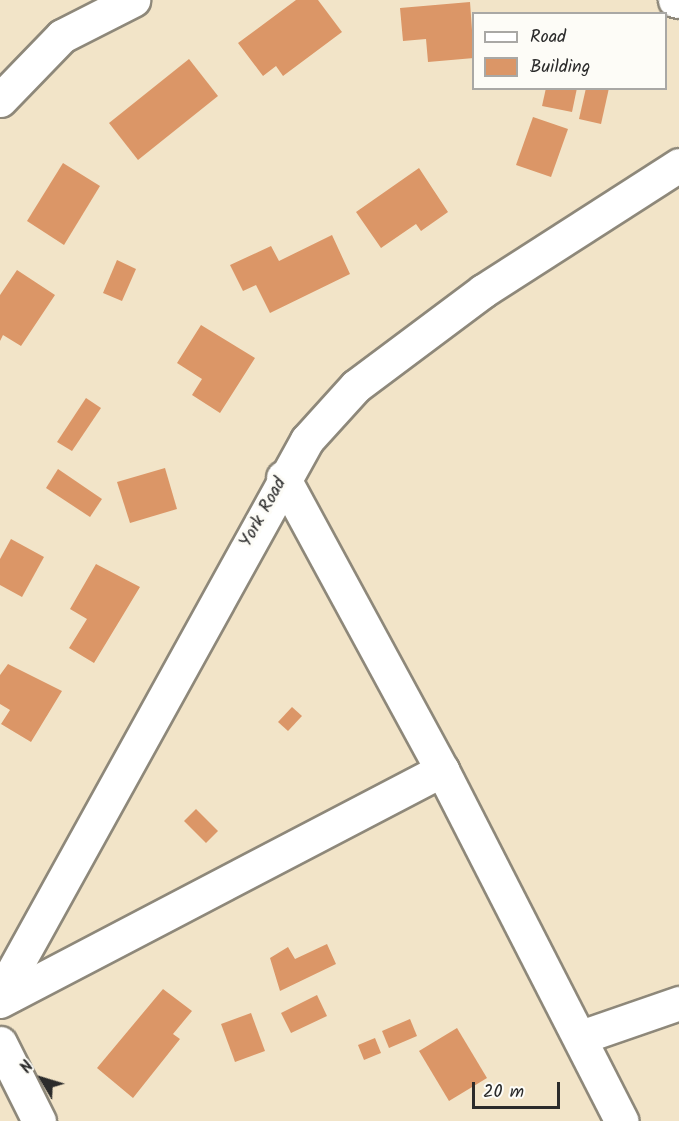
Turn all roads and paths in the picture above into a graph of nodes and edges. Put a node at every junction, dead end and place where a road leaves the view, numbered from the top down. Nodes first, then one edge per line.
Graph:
1 (133, 0) edge
2 (0, 100) edge
3 (679, 165) edge
4 (283, 477) junction
5 (442, 770) junction
6 (0, 994) edge
7 (0, 1001) edge
8 (679, 1003) edge
9 (580, 1037) junction
10 (0, 1042) edge
11 (39, 1121) edge
12 (622, 1121) edge

1 - 2 street
3 - 4 street, York Road
4 - 5 street
4 - 6 street, York Road
5 - 7 street
5 - 9 street
8 - 9 street
9 - 12 street
10 - 11 street

